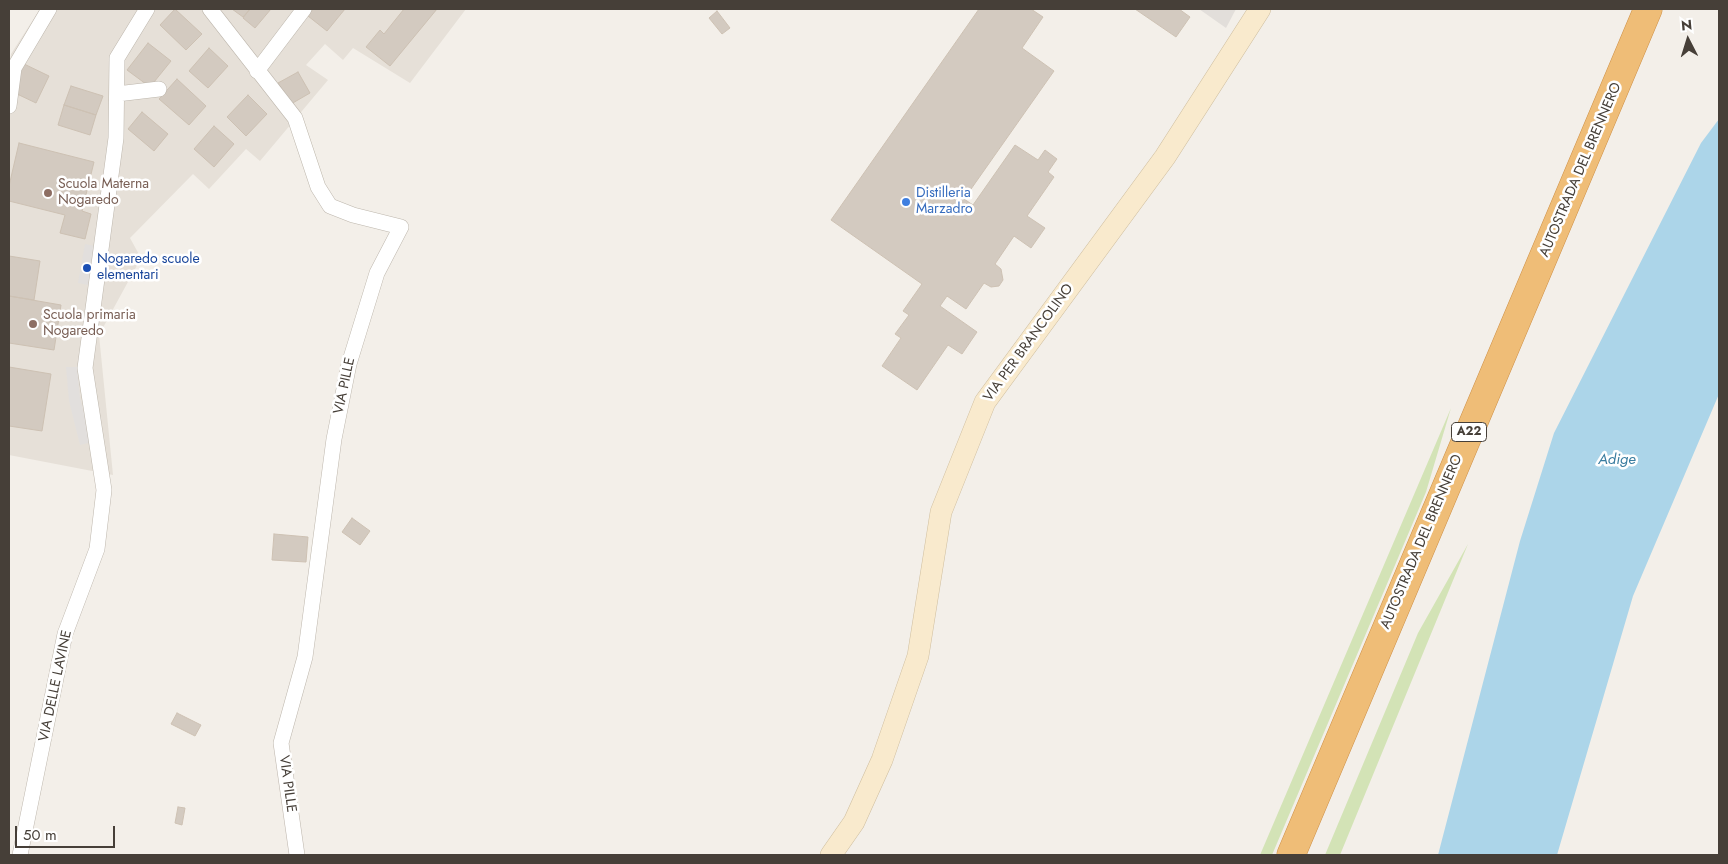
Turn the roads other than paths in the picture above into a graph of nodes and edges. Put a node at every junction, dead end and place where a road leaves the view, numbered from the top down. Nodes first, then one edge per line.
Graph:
1 (49, 9) edge
2 (147, 9) edge
3 (210, 9) edge
4 (304, 9) edge
5 (1260, 9) edge
6 (1648, 9) edge
7 (1666, 9) edge
8 (256, 71) junction
9 (159, 89) dead end
10 (117, 94) junction
11 (9, 106) edge
12 (20, 855) edge
13 (297, 855) edge
14 (831, 855) edge
15 (1291, 855) edge
16 (1310, 855) edge

1 - 11 street
2 - 10 street, VIA DELLE LAVINE
3 - 8 street, VIA PILLE
4 - 8 street
5 - 14 main road, VIA PER BRANCOLINO
6 - 15 highway, AUTOSTRADA DEL BRENNERO / A22
7 - 16 highway, AUTOSTRADA DEL BRENNERO / A22
8 - 13 street, VIA PILLE
9 - 10 street
10 - 12 street, VIA DELLE LAVINE

